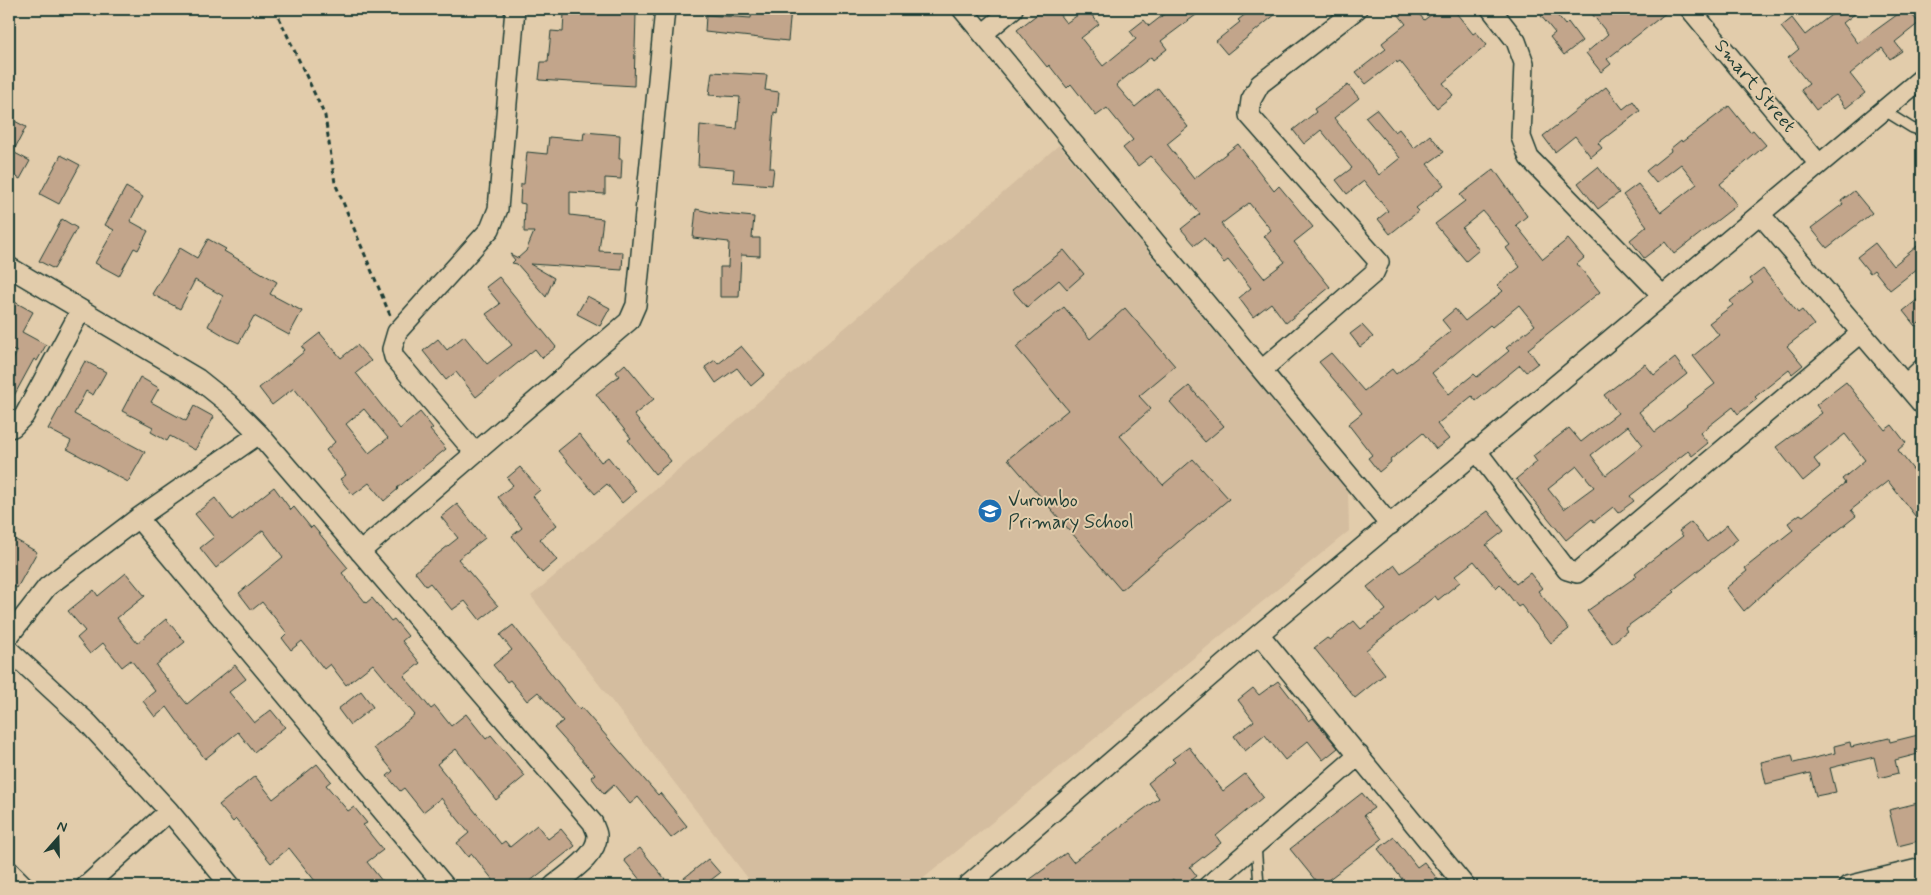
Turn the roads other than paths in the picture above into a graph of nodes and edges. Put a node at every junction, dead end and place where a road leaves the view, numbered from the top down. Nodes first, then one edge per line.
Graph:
1 (515, 9) edge
2 (665, 9) edge
3 (962, 9) edge
4 (1013, 9) edge
5 (1357, 9) edge
6 (1491, 9) edge
7 (1690, 9) edge
8 (984, 33) junction
9 (1922, 78) edge
10 (1883, 110) junction
11 (1922, 131) edge
12 (1819, 164) junction
13 (1760, 214) junction
14 (9, 267) edge
15 (1662, 295) junction
16 (81, 310) junction
17 (1861, 333) junction
18 (1922, 369) edge
19 (1262, 370) junction
20 (1906, 384) junction
21 (1922, 404) edge
22 (9, 428) edge
23 (259, 434) junction
24 (1476, 450) junction
25 (475, 453) junction
26 (138, 518) junction
27 (1390, 524) junction
28 (360, 552) junction
29 (1259, 634) junction
30 (9, 636) edge
31 (9, 650) edge
32 (1359, 755) junction
33 (169, 811) junction
34 (1256, 843) junction
35 (1922, 868) edge
36 (9, 871) edge
37 (978, 883) edge
38 (24, 886) edge
39 (86, 886) edge
40 (231, 886) edge
41 (445, 886) edge
42 (553, 886) edge
43 (1208, 886) edge
44 (1259, 886) edge
45 (1465, 886) edge
46 (1848, 886) edge

1 - 25 street
2 - 25 street
3 - 8 street
4 - 8 street
5 - 19 street
6 - 15 street
7 - 12 street, Smart Street
8 - 19 street
9 - 10 street
10 - 11 lane
10 - 12 street
12 - 13 street
13 - 15 street
13 - 17 street
14 - 16 street
15 - 24 street
16 - 22 street
16 - 23 street
17 - 20 street
17 - 24 street
18 - 20 street
19 - 27 street
20 - 21 street
23 - 26 street
23 - 28 street
24 - 27 street
25 - 28 street
26 - 30 street
26 - 41 street
27 - 29 street
28 - 42 street
29 - 32 street
29 - 37 street
31 - 33 street
32 - 34 street
32 - 45 street
33 - 39 street
33 - 40 street
34 - 43 street
34 - 44 lane
35 - 46 street
36 - 38 street

